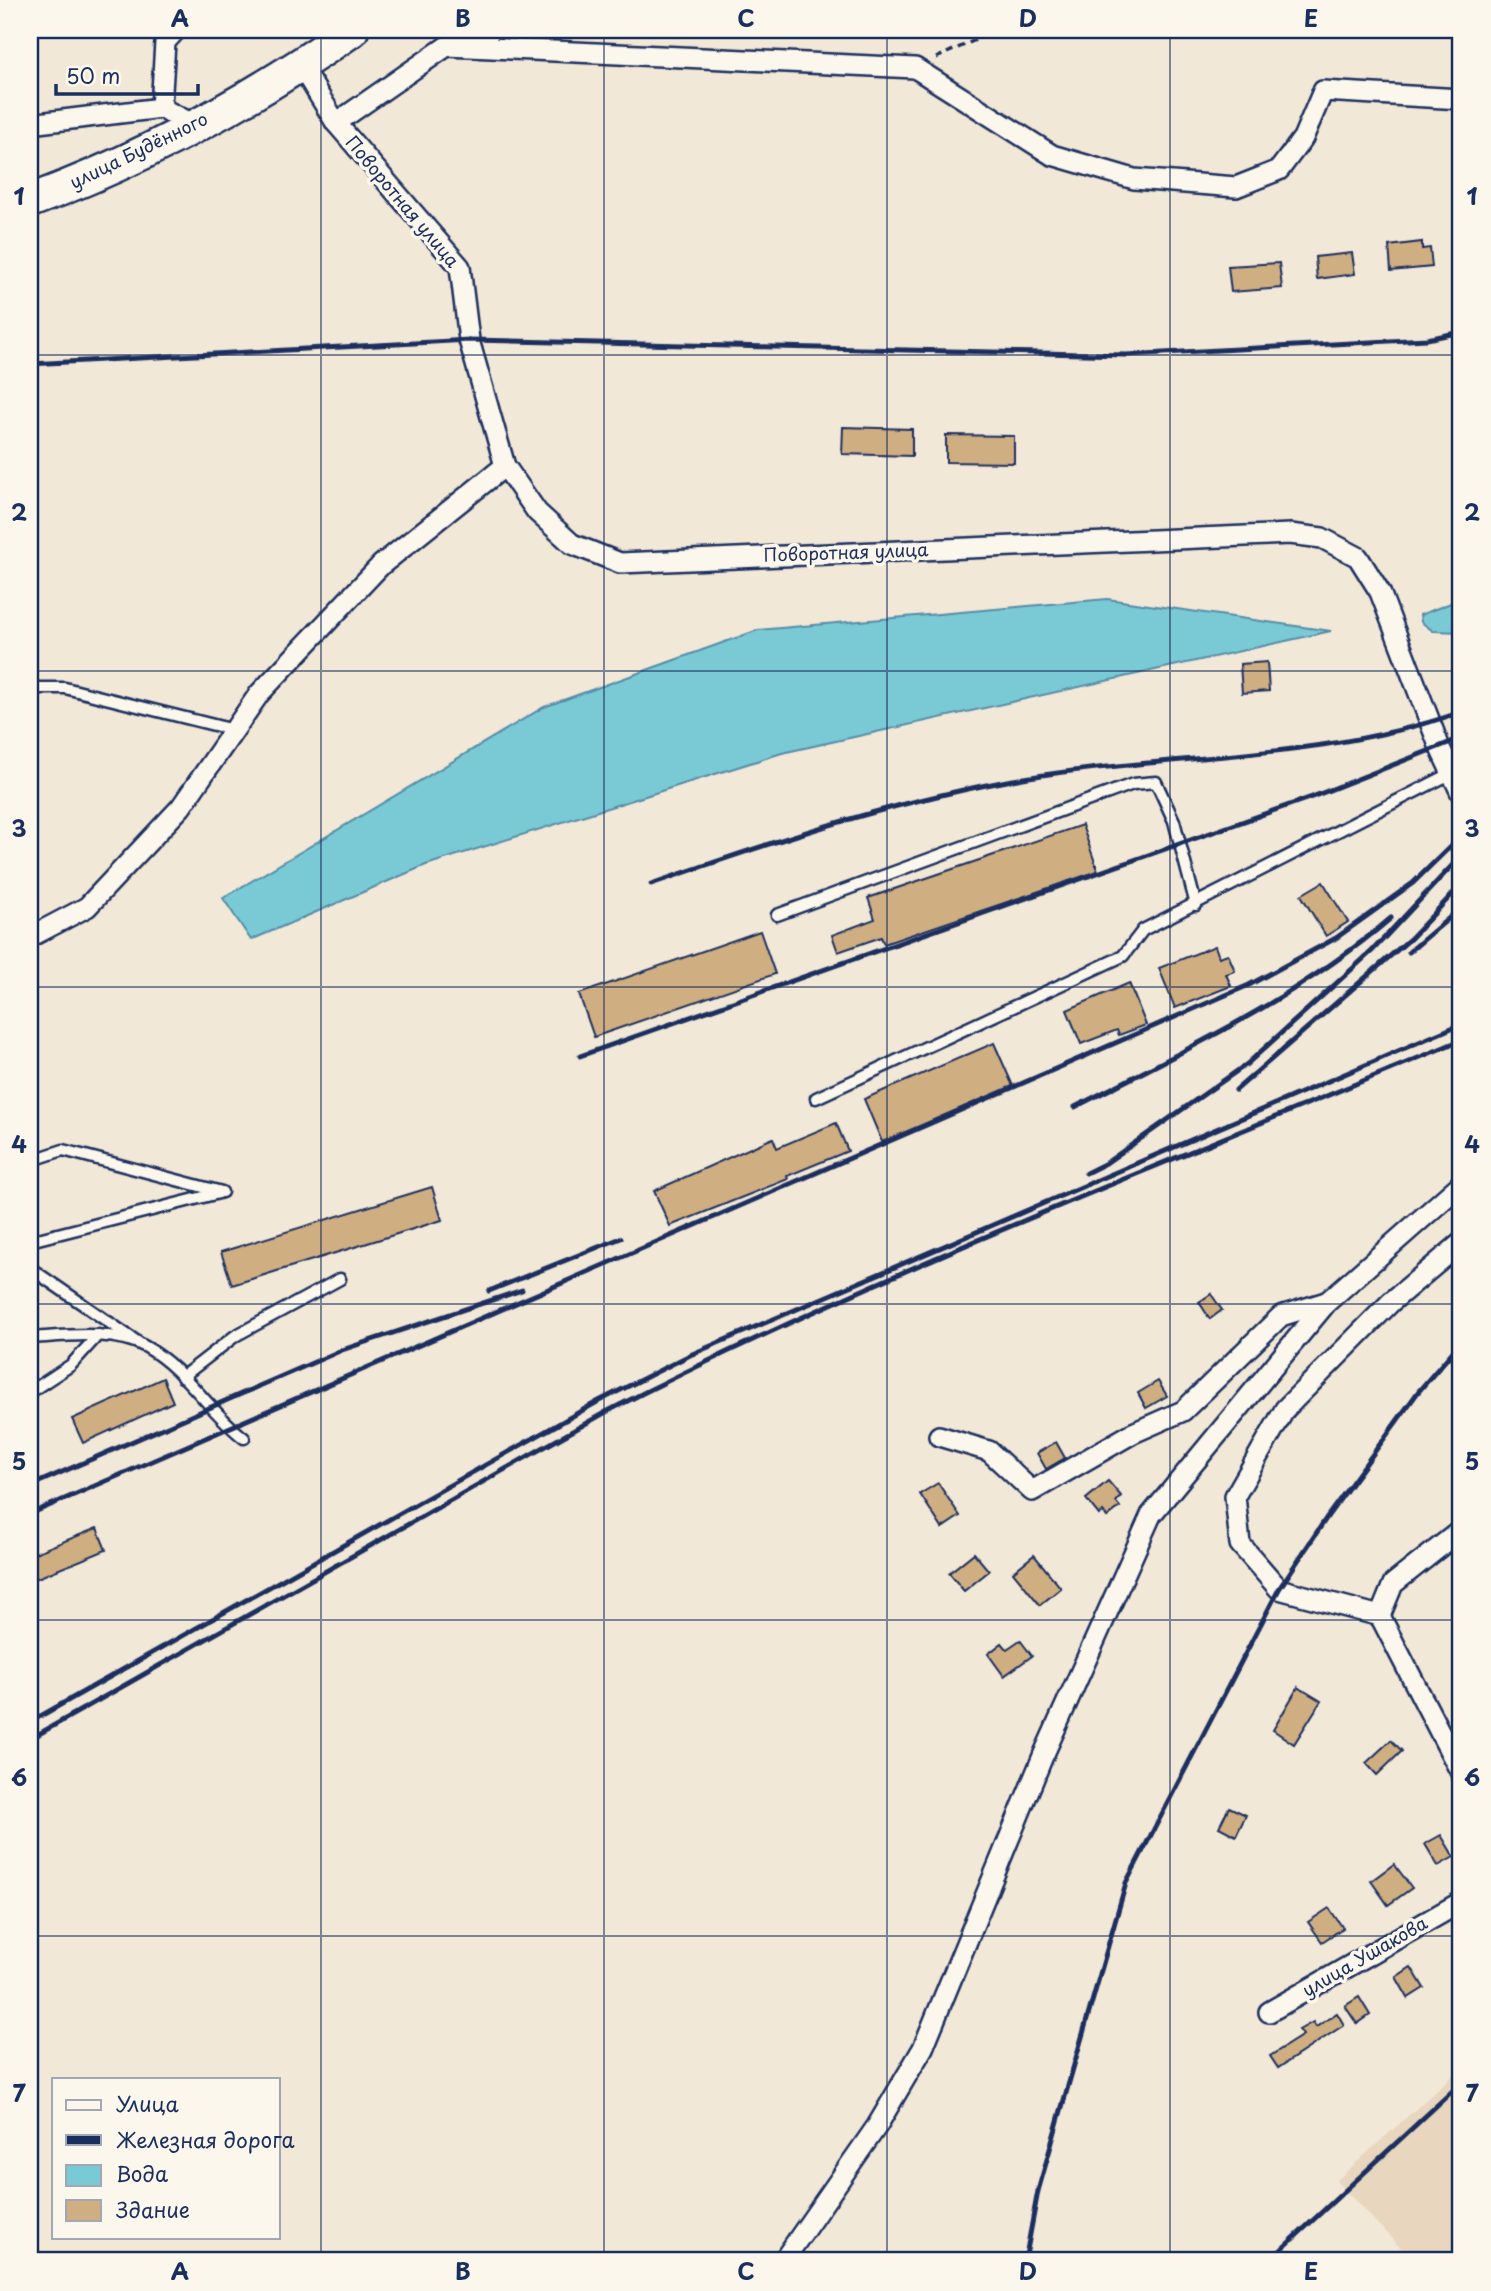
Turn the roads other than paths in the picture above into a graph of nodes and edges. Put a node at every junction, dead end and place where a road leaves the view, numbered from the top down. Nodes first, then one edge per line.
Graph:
1 (176, 30) edge
2 (352, 30) edge
3 (492, 30) edge
4 (447, 46) junction
5 (301, 65) junction
6 (1461, 99) edge
7 (161, 108) junction
8 (336, 122) junction
9 (30, 124) edge
10 (195, 125) junction
11 (30, 201) edge
12 (505, 466) junction
13 (30, 688) edge
14 (234, 730) junction
15 (1452, 773) junction
16 (1461, 793) edge
17 (1196, 905) junction
18 (777, 915) dead end
19 (30, 937) edge
20 (816, 1098) dead end
21 (30, 1161) edge
22 (1461, 1184) edge
23 (30, 1241) edge
24 (1461, 1243) edge
25 (30, 1268) edge
26 (340, 1279) dead end
27 (1327, 1302) junction
28 (98, 1335) junction
29 (30, 1338) edge
30 (145, 1346) junction
31 (182, 1377) junction
32 (30, 1392) edge
33 (939, 1436) dead end
34 (244, 1438) dead end
35 (1461, 1530) edge
36 (1380, 1616) junction
37 (1461, 1773) edge
38 (1461, 1902) edge
39 (1269, 2012) dead end
40 (783, 2261) edge

1 - 7 street
2 - 5 main road, улица Будённого
3 - 4 street, Поворотная улица
4 - 6 street
4 - 8 street, Поворотная улица
5 - 8 street, Поворотная улица
5 - 10 main road, улица Будённого
7 - 9 street
7 - 10 street
8 - 12 street, Поворотная улица
10 - 11 main road, улица Будённого
12 - 14 street
12 - 15 street, Поворотная улица
13 - 14 lane
14 - 19 street
15 - 16 street, Поворотная улица
15 - 17 lane
17 - 18 lane
17 - 20 lane
21 - 23 lane
22 - 27 street
24 - 36 street
25 - 30 lane
26 - 31 lane
27 - 33 street
27 - 40 street
28 - 29 lane
28 - 30 lane
28 - 32 lane
30 - 31 lane
31 - 34 lane
35 - 36 street
36 - 37 street
38 - 39 street, улица Ушакова

